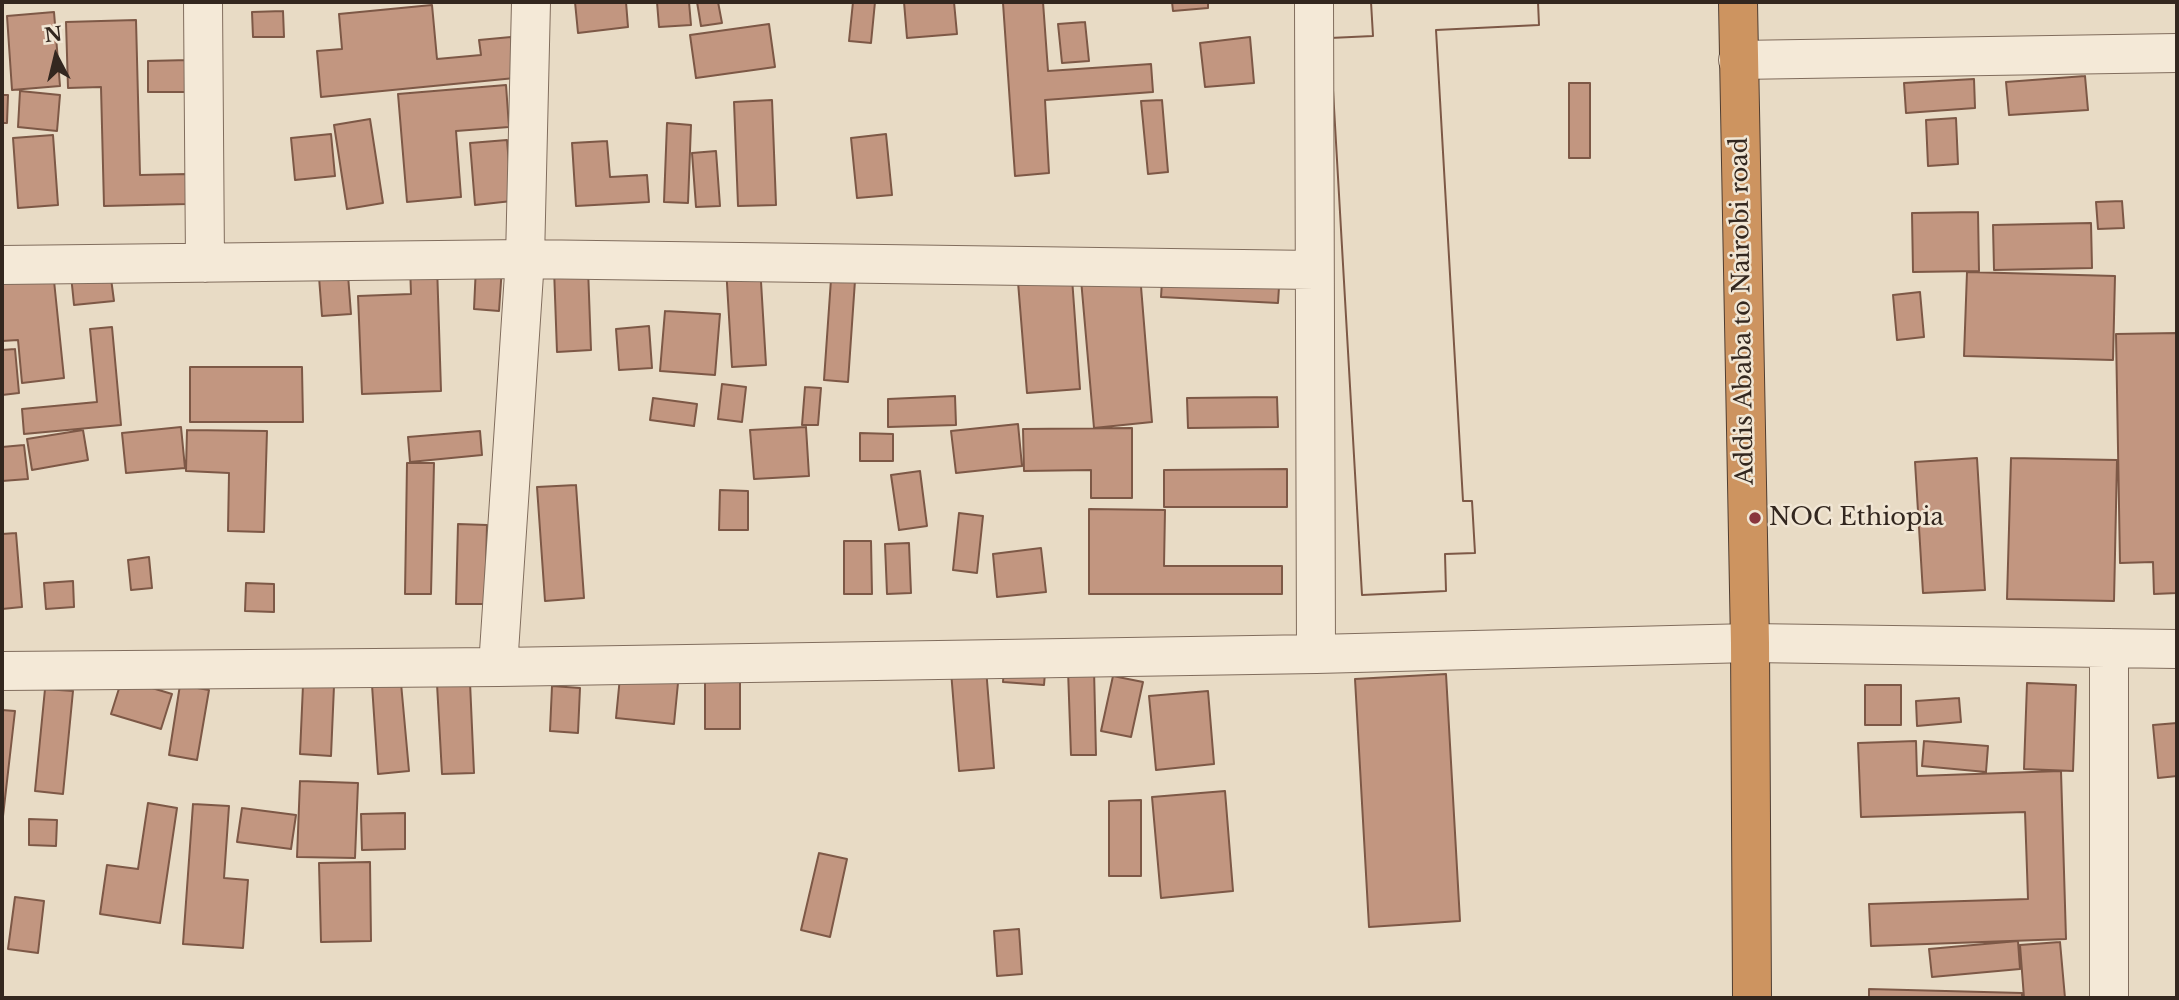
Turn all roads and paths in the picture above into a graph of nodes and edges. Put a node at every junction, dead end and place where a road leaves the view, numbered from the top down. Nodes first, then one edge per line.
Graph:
1 (203, 2) edge
2 (531, 2) edge
3 (1314, 2) edge
4 (1738, 2) edge
5 (2177, 53) edge
6 (1738, 60) junction
7 (525, 259) junction
8 (205, 263) junction
9 (2, 265) edge
10 (1314, 270) junction
11 (1749, 643) junction
12 (2109, 648) junction
13 (2177, 649) edge
14 (1316, 653) junction
15 (498, 667) junction
16 (2, 671) edge
17 (1752, 998) edge
18 (2109, 998) edge

1 - 8 street
2 - 7 street
3 - 10 street
4 - 6 highway, Addis Ababa to Nairobi road
5 - 6 street
6 - 11 highway, Addis Ababa to Nairobi road
7 - 8 street
7 - 10 street
7 - 15 street
8 - 9 street
10 - 14 street
11 - 12 street
11 - 14 street
11 - 17 highway, Addis Ababa to Nairobi road
12 - 13 street
12 - 18 street
14 - 15 street
15 - 16 street

